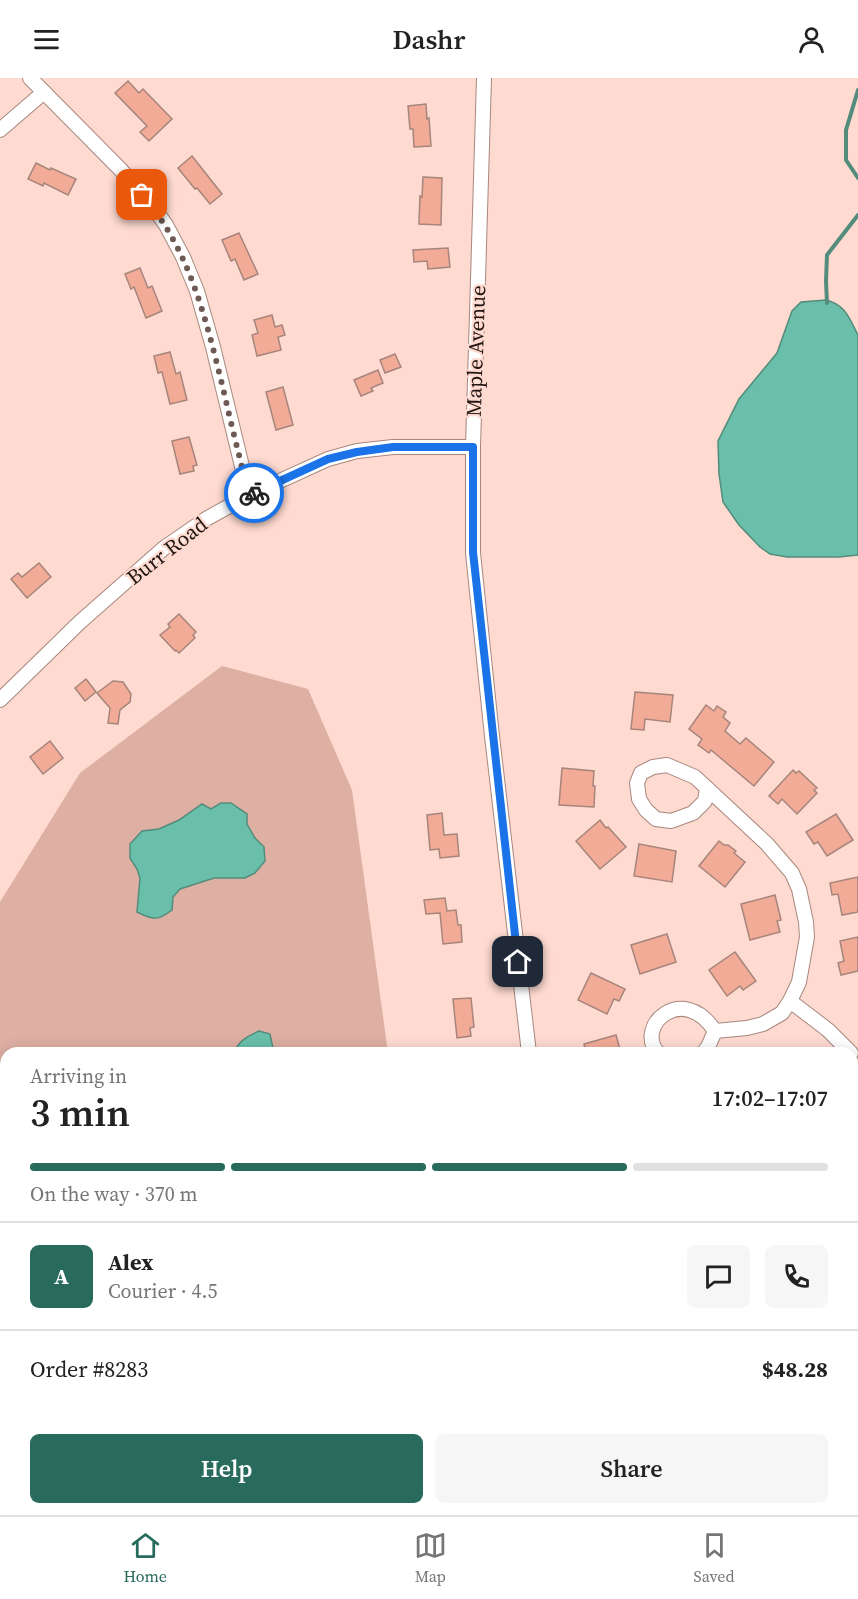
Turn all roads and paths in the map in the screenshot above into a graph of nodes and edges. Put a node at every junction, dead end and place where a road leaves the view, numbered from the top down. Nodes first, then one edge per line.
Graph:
1 (30, 78) edge
2 (484, 78) edge
3 (44, 92) junction
4 (0, 130) edge
5 (473, 447) junction
6 (249, 495) junction
7 (0, 700) edge
8 (707, 788) junction
9 (790, 1001) junction
10 (715, 1031) junction
11 (528, 1047) edge
12 (654, 1047) edge
13 (708, 1047) edge
14 (846, 1047) edge

1 - 3 street
2 - 5 street, Maple Avenue
3 - 4 street
3 - 6 street
5 - 6 street, Burr Road
5 - 11 street, Maple Avenue
6 - 7 street, Burr Road
8 - 8 street
8 - 9 street
9 - 10 street
9 - 14 street
10 - 12 street
10 - 13 street

